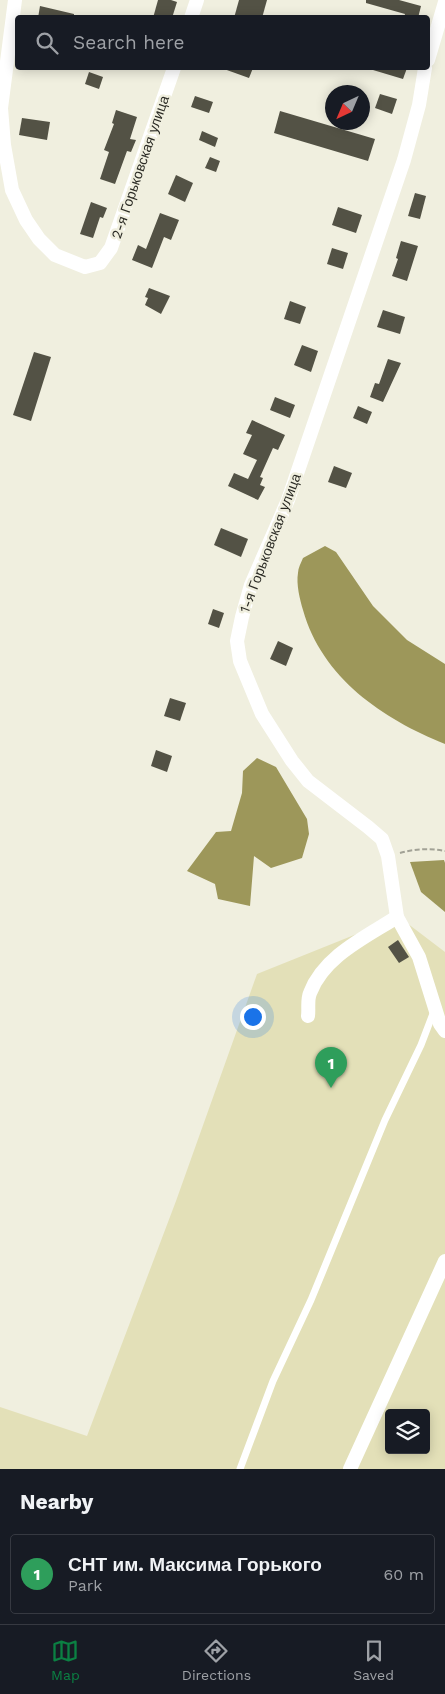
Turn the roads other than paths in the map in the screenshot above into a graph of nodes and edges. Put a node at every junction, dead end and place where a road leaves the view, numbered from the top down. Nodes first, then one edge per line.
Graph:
1 (15, 0) edge
2 (197, 0) edge
3 (445, 2) edge
4 (192, 15) edge
5 (430, 53) edge
6 (173, 70) edge
7 (425, 70) edge
8 (397, 917) junction
9 (435, 1008) junction
10 (308, 1016) dead end
11 (445, 1031) edge
12 (445, 1261) edge
13 (240, 1469) edge
14 (350, 1469) edge

1 - 6 street, 2-я Горьковская улица
2 - 4 street
3 - 5 street
7 - 8 street, 1-я Горьковская улица
8 - 9 street, 1-я Горьковская улица
8 - 10 street
9 - 11 street, 1-я Горьковская улица
9 - 13 lane
12 - 14 street

